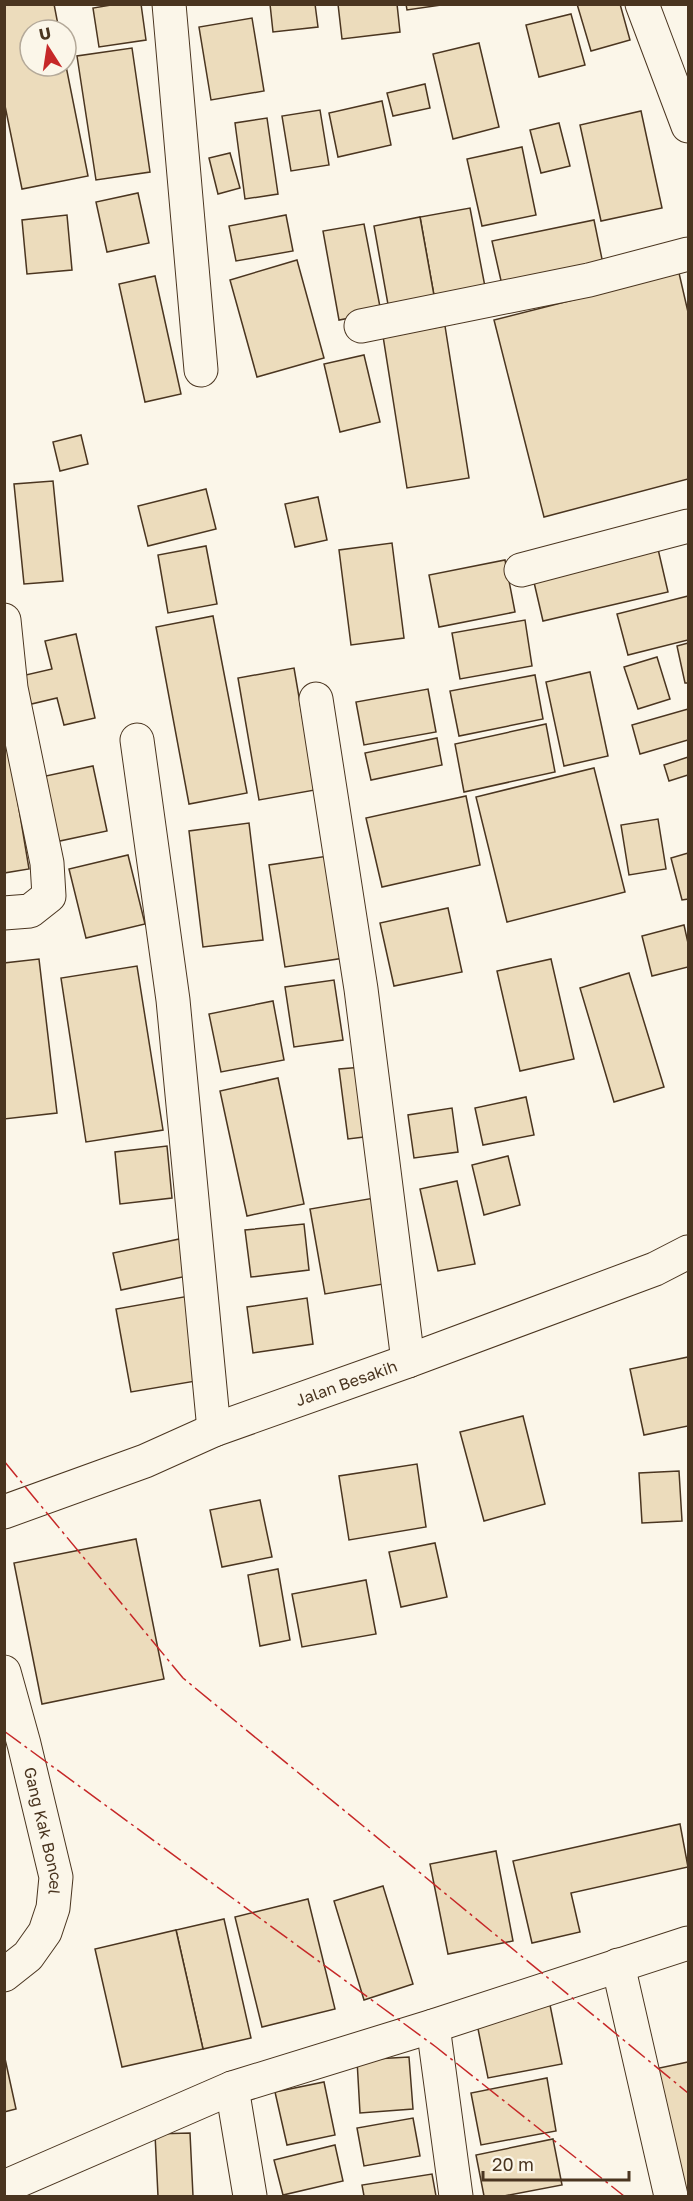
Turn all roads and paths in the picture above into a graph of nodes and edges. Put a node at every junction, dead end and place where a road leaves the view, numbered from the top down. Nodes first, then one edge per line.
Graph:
1 (169, 4) edge
2 (642, 4) edge
3 (688, 126) edge
4 (688, 254) edge
5 (361, 327) dead end
6 (201, 370) dead end
7 (688, 526) edge
8 (521, 570) dead end
9 (4, 620) edge
10 (316, 699) dead end
11 (136, 740) dead end
12 (4, 913) edge
13 (688, 1252) edge
14 (408, 1361) junction
15 (214, 1430) junction
16 (4, 1512) edge
17 (4, 1672) edge
18 (688, 1943) edge
19 (618, 1965) junction
20 (4, 1975) edge
21 (433, 2026) junction
22 (232, 2088) junction
23 (4, 2187) edge
24 (250, 2196) edge
25 (456, 2196) edge
26 (671, 2196) edge

1 - 6 street
2 - 3 street
4 - 5 street
7 - 8 street
9 - 12 street
10 - 14 street
11 - 15 street
13 - 14 street, Jalan Besakih
14 - 15 street, Jalan Besakih
15 - 16 street, Jalan Besakih
17 - 20 street, Gang Kak Boncel
18 - 19 street
19 - 21 street
19 - 26 street
21 - 22 street
21 - 25 street
22 - 23 street
22 - 24 street

